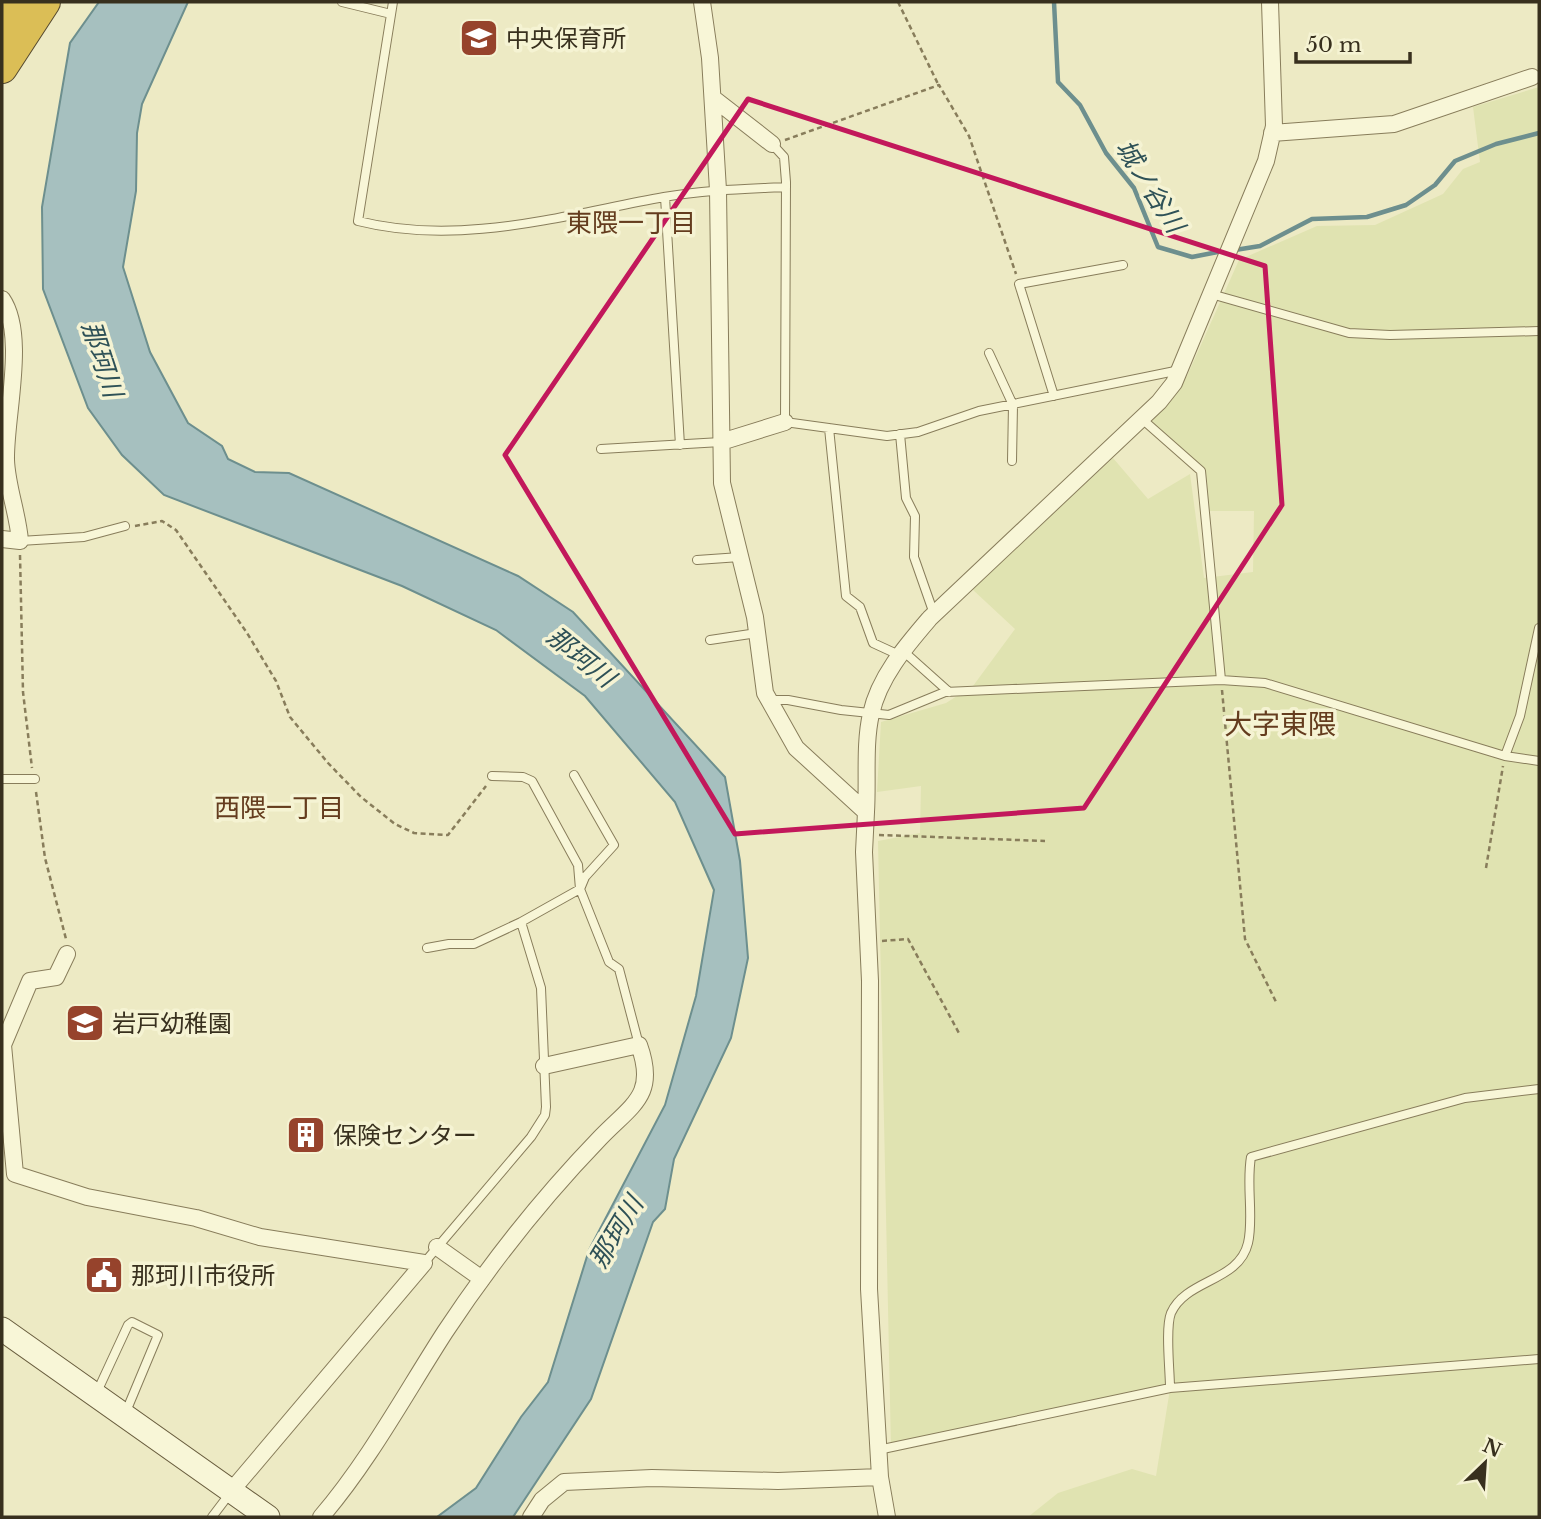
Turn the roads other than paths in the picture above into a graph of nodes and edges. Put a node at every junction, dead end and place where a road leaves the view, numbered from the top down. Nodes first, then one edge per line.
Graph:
1 (18, 2) edge
2 (45, 2) edge
3 (342, 2) edge
4 (393, 2) edge
5 (702, 2) edge
6 (1270, 2) edge
7 (391, 14) junction
8 (2, 25) edge
9 (2, 68) edge
10 (1535, 76) edge
11 (713, 98) junction
12 (1272, 133) junction
13 (772, 144) joint
14 (786, 187) junction
15 (718, 190) junction
16 (665, 197) junction
17 (1124, 265) dead end
18 (1211, 294) junction
19 (2, 299) edge
20 (1539, 331) edge
21 (989, 353) dead end
22 (1180, 370) junction
23 (1054, 396) junction
24 (1013, 405) junction
25 (1142, 419) junction
26 (785, 422) junction
27 (829, 428) junction
28 (900, 434) junction
29 (721, 442) junction
30 (680, 445) junction
31 (601, 449) dead end
32 (1012, 461) dead end
33 (125, 526) road end
34 (2, 539) edge
35 (20, 541) junction
36 (740, 557) junction
37 (697, 561) dead end
38 (934, 614) junction
39 (1539, 628) edge
40 (757, 633) junction
41 (710, 640) dead end
42 (901, 652) junction
43 (1221, 680) junction
44 (950, 692) junction
45 (769, 700) junction
46 (871, 715) junction
47 (1505, 756) junction
48 (1539, 761) edge
49 (574, 775) dead end
50 (492, 776) road end
51 (2, 779) edge
52 (35, 779) road end
53 (866, 812) junction
54 (580, 889) junction
55 (521, 922) junction
56 (427, 948) dead end
57 (67, 954) road end
58 (3, 1045) edge
59 (639, 1045) junction
60 (544, 1066) junction
61 (1539, 1089) edge
62 (8, 1174) edge
63 (438, 1247) junction
64 (424, 1263) junction
65 (482, 1279) junction
66 (2, 1329) edge
67 (1539, 1359) edge
68 (1170, 1388) junction
69 (96, 1394) junction
70 (125, 1415) junction
71 (878, 1450) junction
72 (880, 1477) junction
73 (232, 1490) junction
74 (212, 1517) edge
75 (268, 1517) edge
76 (321, 1517) edge
77 (531, 1517) edge
78 (887, 1517) edge

1 - 8 highway
2 - 9 highway
3 - 7 lane
4 - 7 lane
5 - 11 street
6 - 12 street
7 - 16 lane
10 - 12 street
11 - 13 street
11 - 15 street
12 - 18 street
13 - 14 lane
14 - 15 lane
14 - 26 lane
15 - 16 lane
15 - 29 street
16 - 30 lane
17 - 23 lane
18 - 20 lane
18 - 22 street
19 - 35 street
21 - 24 lane
22 - 23 lane
22 - 25 street
23 - 24 lane
24 - 28 lane
24 - 32 lane
25 - 38 street
25 - 43 lane
26 - 27 lane
26 - 29 street
27 - 28 lane
27 - 42 lane
28 - 38 lane
29 - 30 lane
29 - 36 street
30 - 31 lane
33 - 35 lane
34 - 35 street
36 - 37 lane
36 - 40 street
38 - 42 street
39 - 47 lane
40 - 41 lane
40 - 45 street
42 - 44 lane
42 - 46 street
43 - 44 lane
43 - 47 lane
44 - 46 lane
45 - 46 lane
45 - 53 street
46 - 53 street
47 - 48 lane
49 - 54 lane
50 - 54 lane
51 - 52 lane
53 - 71 street
54 - 55 lane
54 - 59 lane
55 - 56 lane
55 - 60 lane
57 - 58 street
58 - 62 street
59 - 60 street
59 - 65 street
60 - 63 lane
61 - 68 lane
62 - 64 street
63 - 64 lane
63 - 65 street
64 - 73 street
65 - 76 street
66 - 69 street
67 - 68 lane
68 - 71 lane
69 - 70 street
69 - 70 lane
70 - 73 street
71 - 72 street
72 - 77 street
72 - 78 street
73 - 74 lane
73 - 75 street

